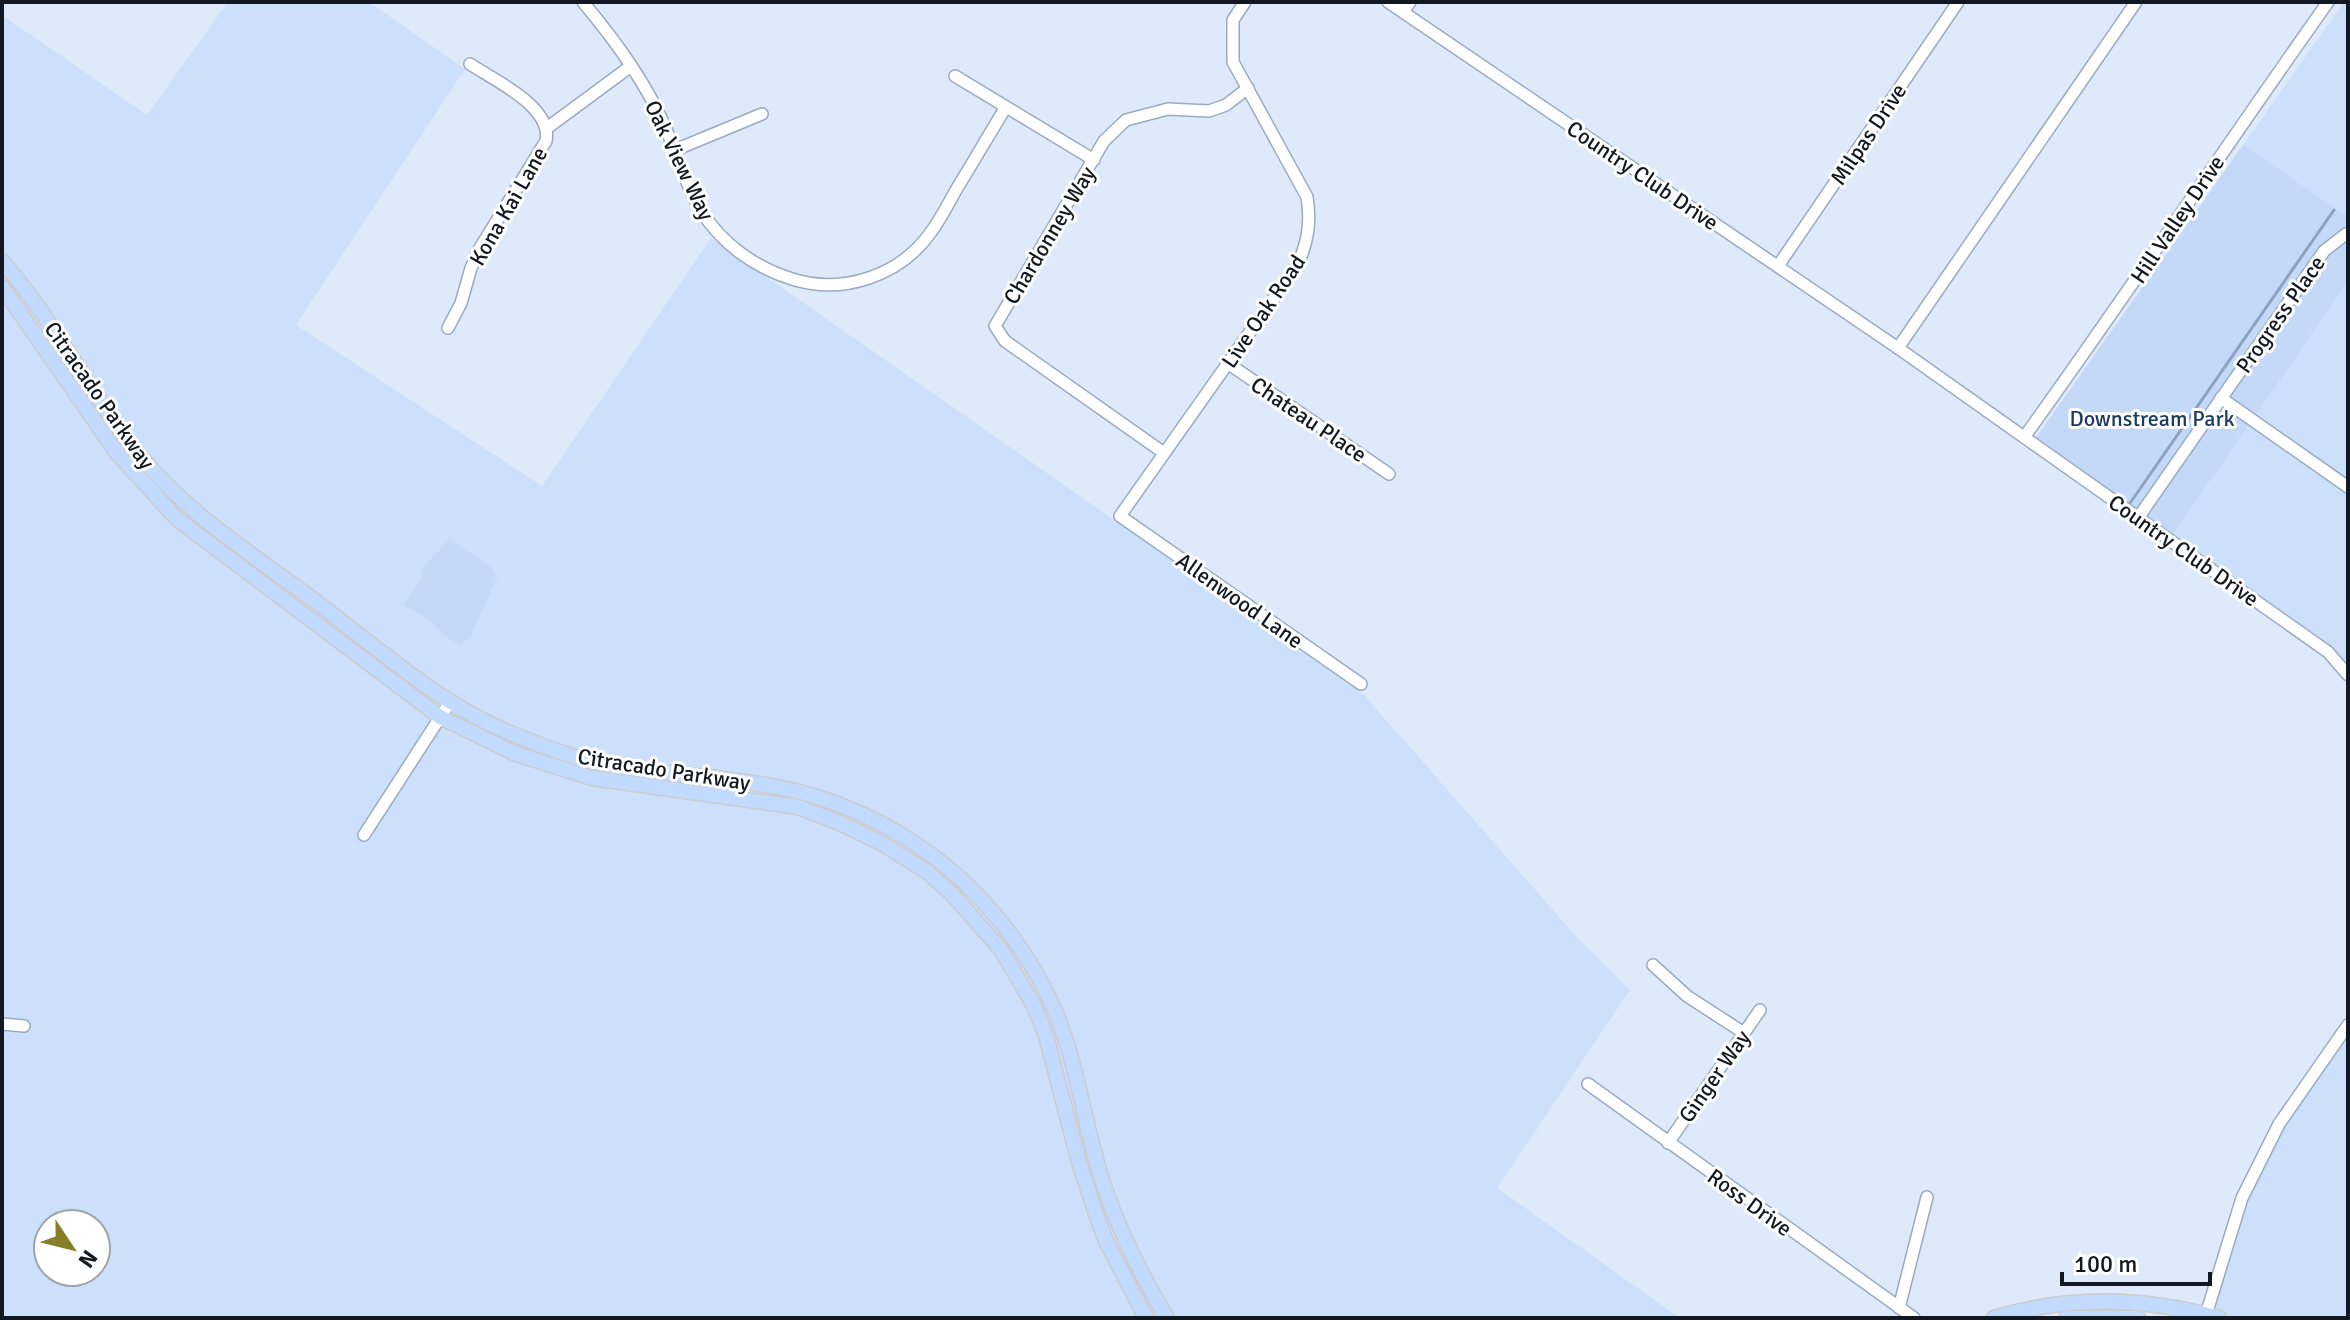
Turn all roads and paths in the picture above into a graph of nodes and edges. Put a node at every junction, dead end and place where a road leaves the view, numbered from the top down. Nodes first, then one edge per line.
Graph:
1 (583, 2) edge
2 (1245, 2) edge
3 (1388, 2) edge
4 (1958, 2) edge
5 (2136, 2) edge
6 (2328, 2) edge
7 (1407, 7) edge
8 (470, 64) dead end
9 (631, 66) junction
10 (955, 76) dead end
11 (1248, 88) junction
12 (1006, 107) junction
13 (762, 114) dead end
14 (547, 128) junction
15 (675, 150) junction
16 (1094, 160) junction
17 (2346, 234) edge
18 (2, 261) edge
19 (1778, 266) junction
20 (2, 287) edge
21 (52, 327) junction
22 (448, 328) dead end
23 (38, 337) junction
24 (1898, 348) junction
25 (1229, 364) junction
26 (2221, 398) junction
27 (2025, 436) junction
28 (1164, 453) junction
29 (1389, 474) dead end
30 (2348, 487) edge
31 (1120, 516) joint
32 (2138, 518) junction
33 (2348, 675) edge
34 (1361, 684) dead end
35 (450, 702) junction
36 (440, 717) junction
37 (364, 835) dead end
38 (1653, 965) dead end
39 (1760, 1010) dead end
40 (2, 1024) edge
41 (2348, 1025) edge
42 (24, 1026) dead end
43 (1744, 1033) junction
44 (1588, 1084) dead end
45 (1668, 1143) junction
46 (1927, 1197) dead end
47 (1899, 1308) junction
48 (2210, 1317) edge
49 (1146, 1318) edge
50 (1167, 1318) edge
51 (1914, 1318) edge
52 (1994, 1318) edge
53 (2066, 1318) edge
54 (2138, 1318) edge

1 - 9 street, Oak View Way
2 - 11 street, Live Oak Road
3 - 7 street, Country Club Drive
4 - 19 street, Milpas Drive
5 - 24 street
6 - 27 street, Hill Valley Drive
7 - 19 street, Country Club Drive
8 - 14 street, Kona Kai Lane
9 - 14 street, Kona Kai Lane
9 - 15 street, Oak View Way
10 - 12 street
11 - 16 street, Chardonney Way
11 - 25 street, Live Oak Road
12 - 15 street, Oak View Way
12 - 16 street
13 - 15 street
14 - 22 street, Kona Kai Lane
16 - 28 street, Chardonney Way
17 - 26 street, Progress Place
18 - 21 main road, Citracado Parkway
19 - 24 street, Country Club Drive
20 - 23 main road, Citracado Parkway
21 - 23 main road
21 - 35 main road, Citracado Parkway
23 - 36 main road, Citracado Parkway
24 - 27 street, Country Club Drive
25 - 28 street, Live Oak Road
25 - 29 street, Chateau Place
26 - 30 street
26 - 32 street, Progress Place
27 - 32 street, Country Club Drive
28 - 31 street, Live Oak Road
31 - 34 street, Allenwood Lane
32 - 33 street, Country Club Drive
35 - 36 street
35 - 50 main road, Citracado Parkway
36 - 37 street
36 - 49 main road, Citracado Parkway
38 - 43 street
39 - 43 street, Ginger Way
40 - 42 street
41 - 48 street
43 - 45 street, Ginger Way
44 - 45 street, Ross Drive
45 - 47 street, Ross Drive
46 - 47 street
47 - 51 street, Ross Drive
48 - 52 main road
53 - 54 main road

